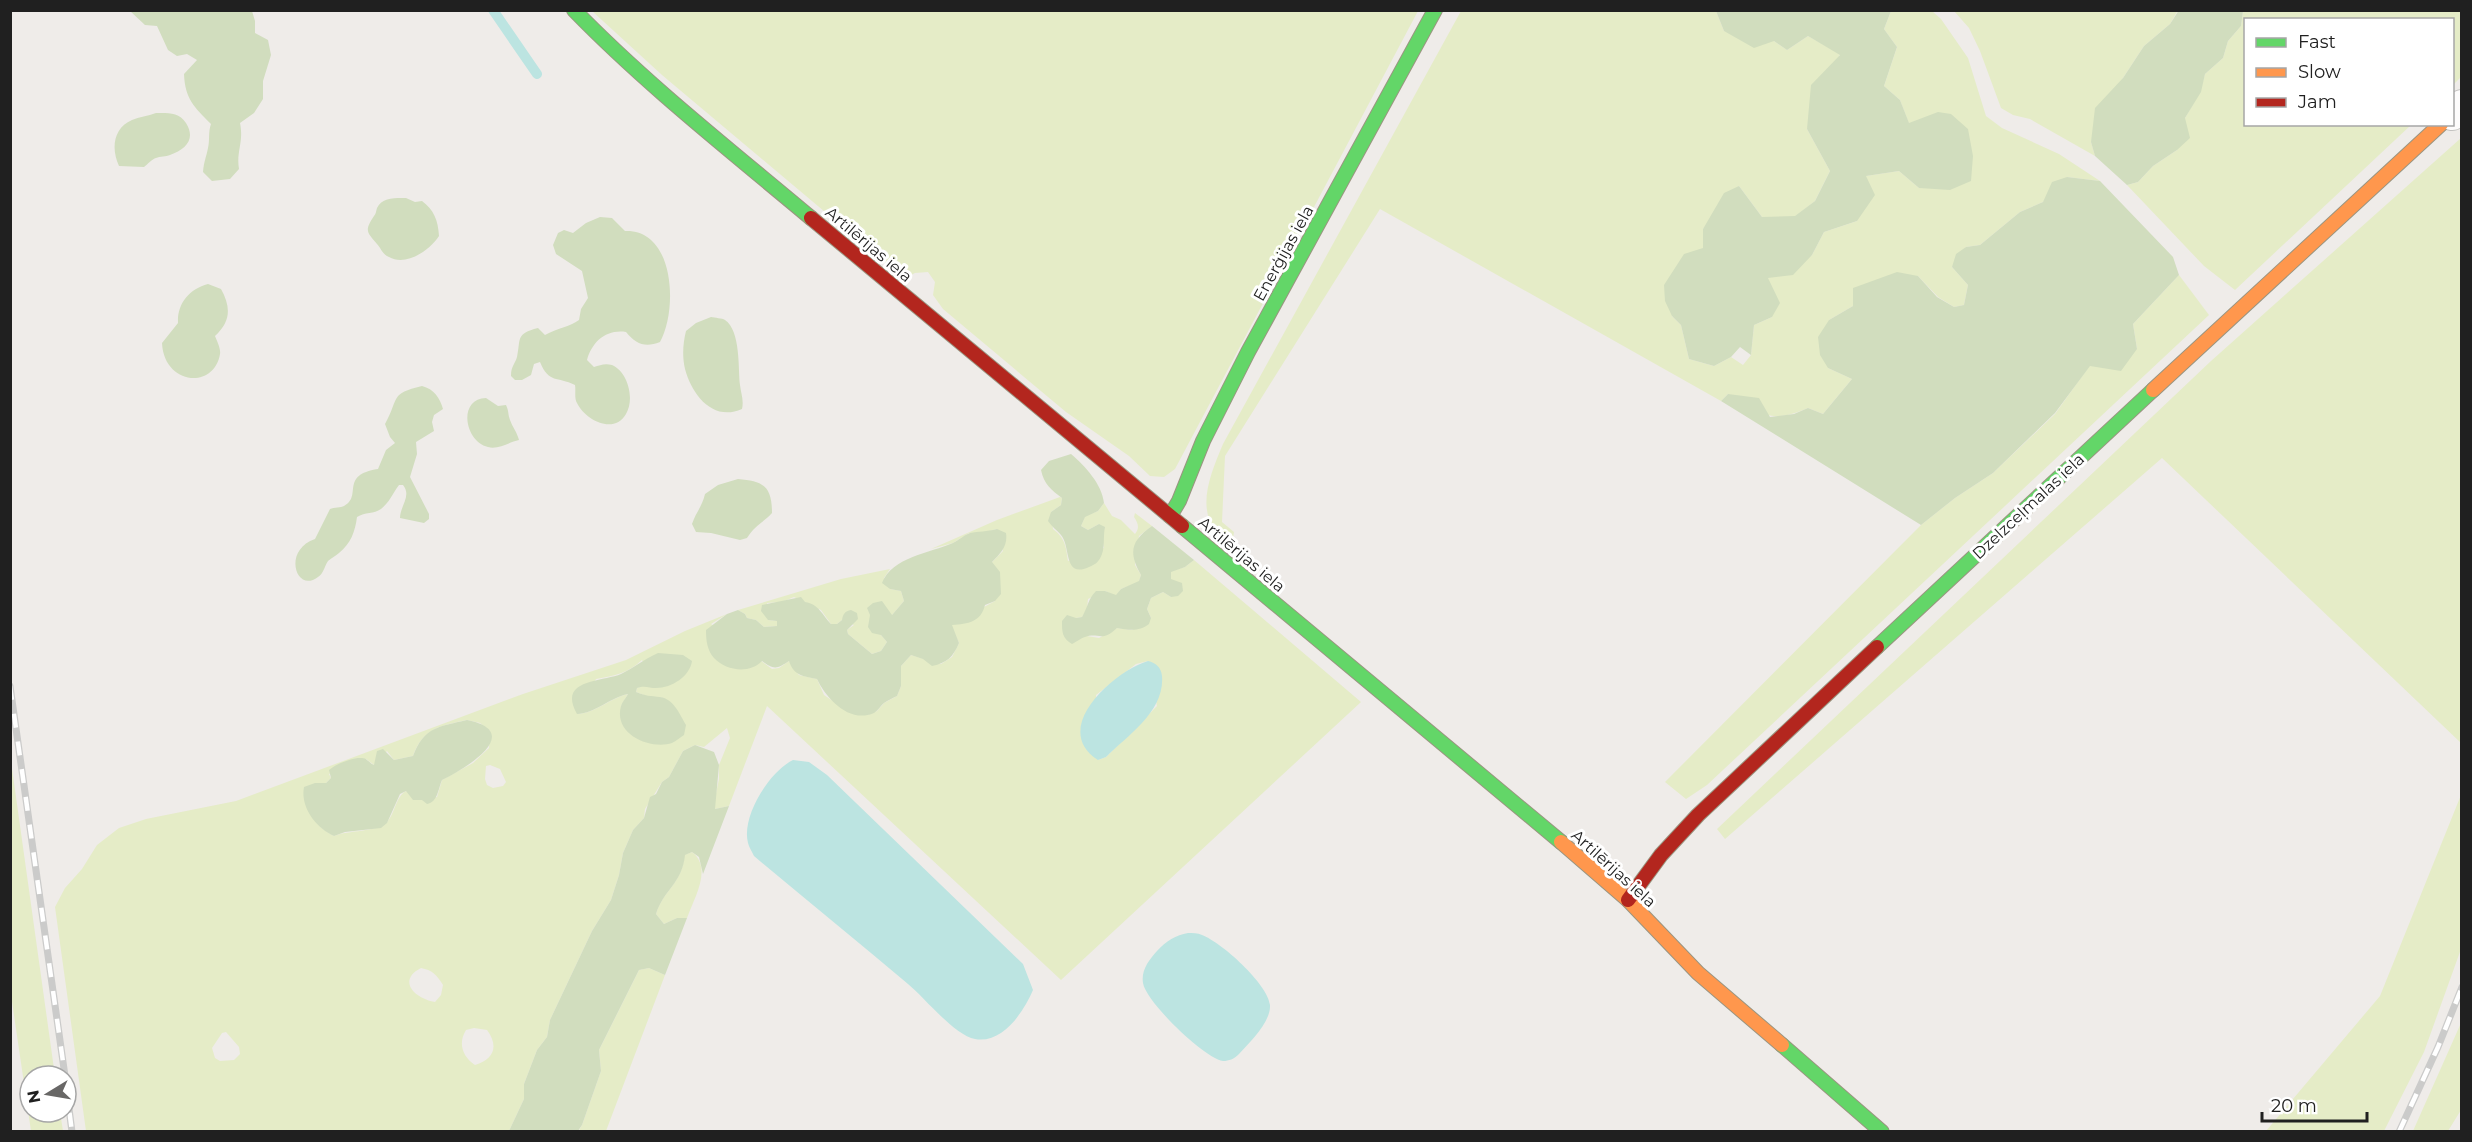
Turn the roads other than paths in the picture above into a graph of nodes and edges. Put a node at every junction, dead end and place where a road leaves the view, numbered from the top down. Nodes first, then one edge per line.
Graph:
1 (574, 10) edge
2 (1435, 10) edge
3 (2439, 126) edge
4 (1170, 516) junction
5 (1628, 900) junction
6 (1882, 1131) edge

1 - 4 street, Artilērijas iela
2 - 4 street, Enerģijas iela
3 - 5 street, Dzelzceļmalas iela
4 - 5 street, Artilērijas iela
5 - 6 street, Artilērijas iela

